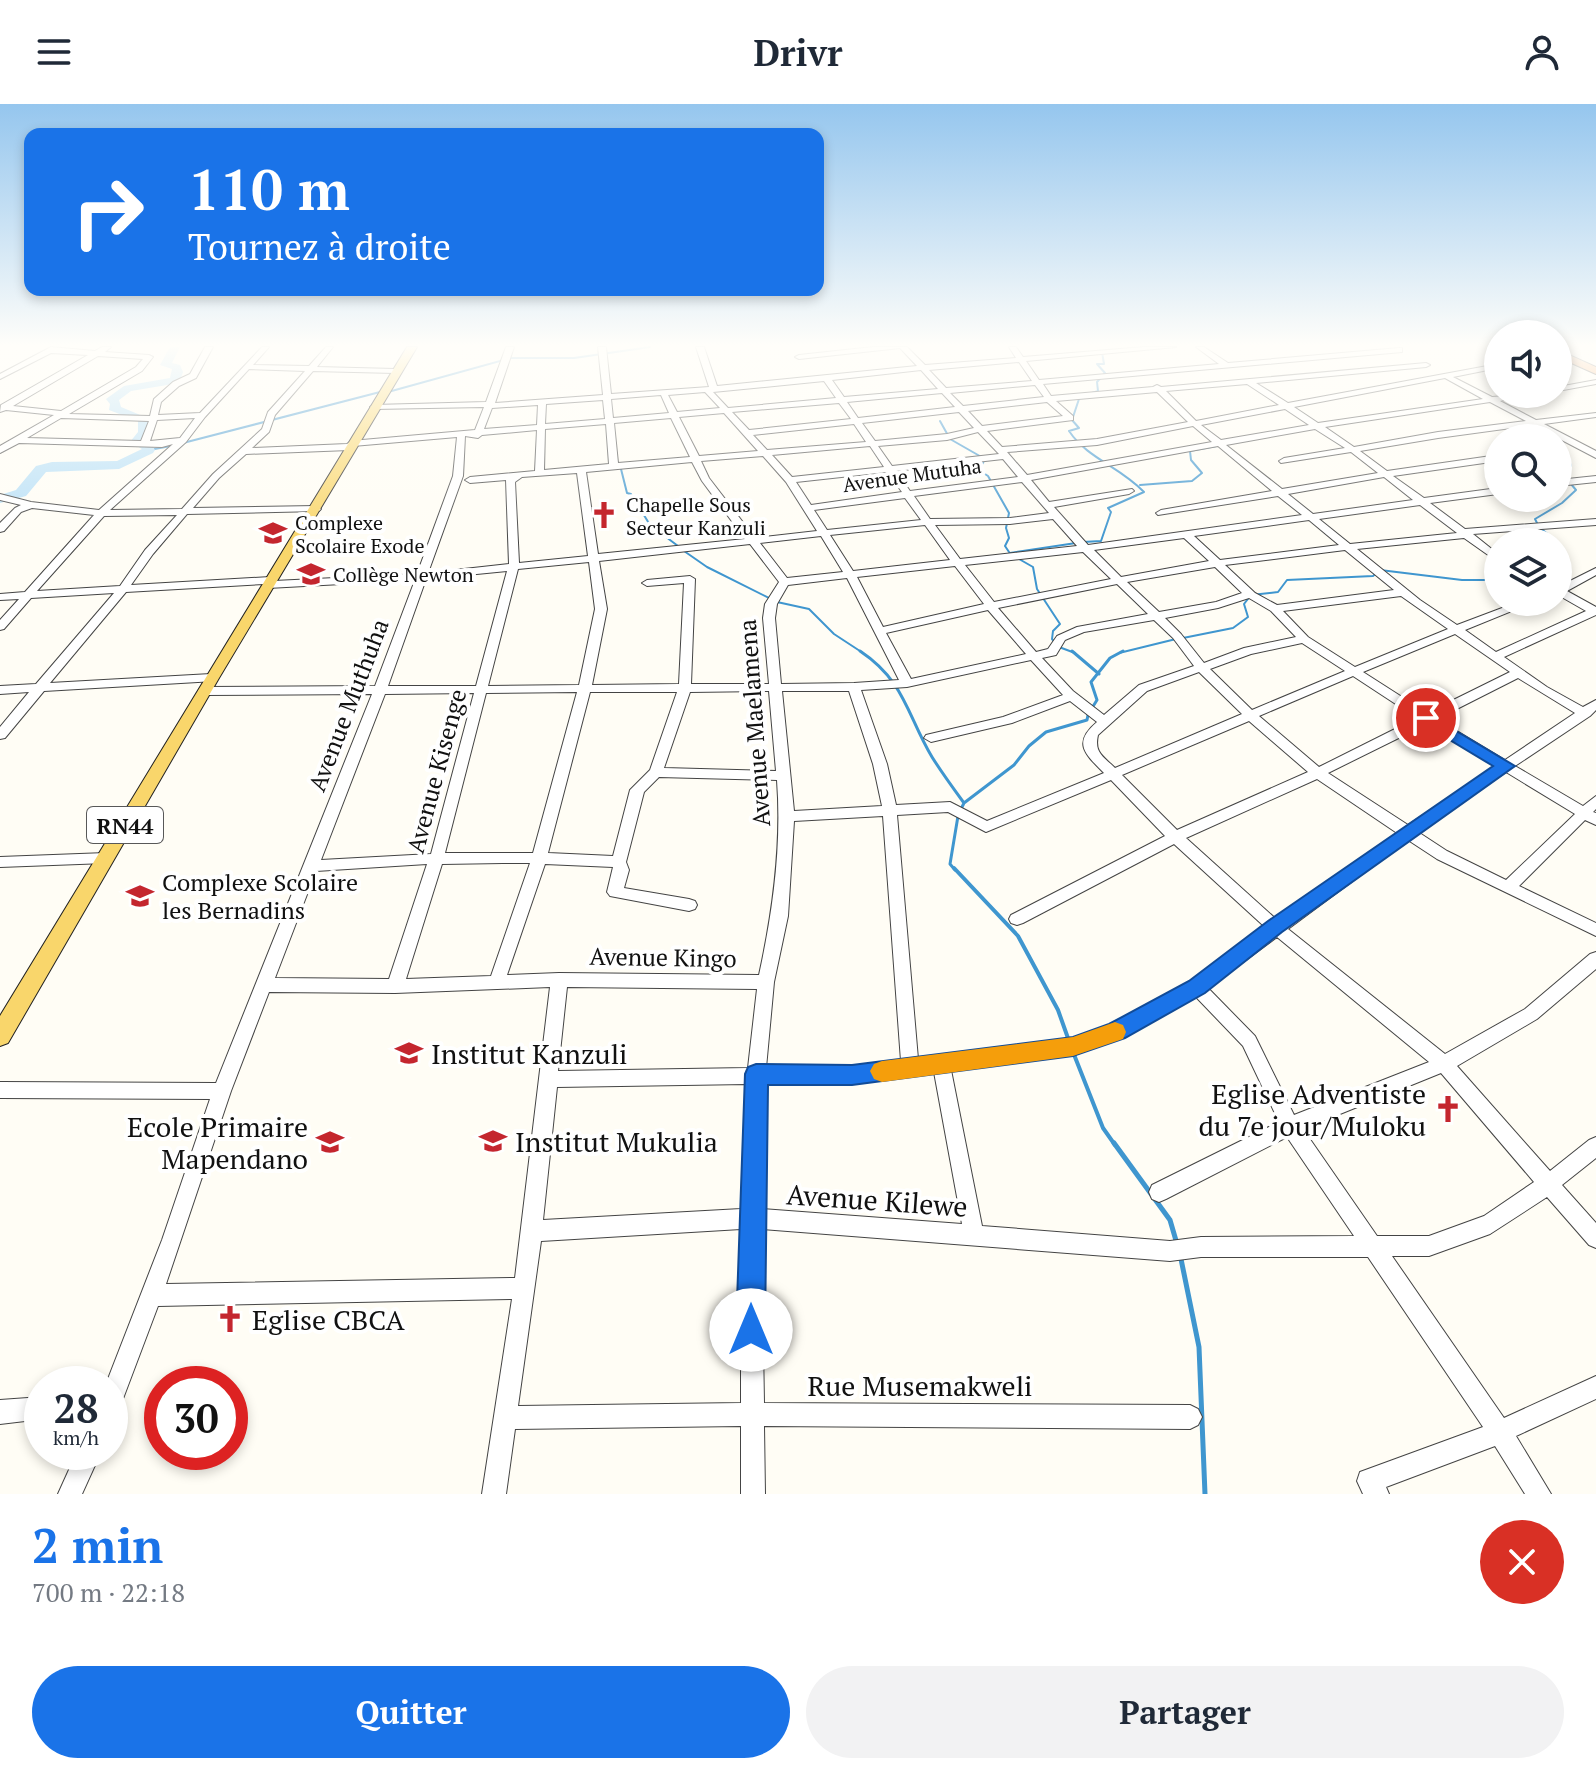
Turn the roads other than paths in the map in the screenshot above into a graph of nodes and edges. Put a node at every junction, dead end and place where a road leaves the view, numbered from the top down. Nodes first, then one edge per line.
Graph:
1 (35, 412) edge
2 (67, 412) edge
3 (154, 412) edge
4 (205, 412) edge
5 (273, 412) edge
6 (371, 412) edge
7 (488, 412) edge
8 (541, 412) edge
9 (607, 412) edge
10 (672, 412) edge
11 (716, 412) edge
12 (726, 412) edge
13 (849, 412) edge
14 (951, 412) edge
15 (961, 412) edge
16 (1063, 412) edge
17 (1183, 412) edge
18 (1259, 412) edge
19 (1294, 412) edge
20 (1415, 412) edge
21 (1512, 412) edge
22 (62, 415) junction
23 (202, 415) junction
24 (1596, 415) edge
25 (674, 416) junction
26 (153, 418) junction
27 (854, 421) junction
28 (609, 422) junction
29 (1194, 423) junction
30 (1535, 424) joint
31 (1316, 426) junction
32 (539, 429) junction
33 (979, 429) junction
34 (1484, 431) edge
35 (748, 433) junction
36 (478, 435) junction
37 (461, 436) junction
38 (19, 440) junction
39 (1572, 441) edge
40 (139, 442) junction
41 (180, 443) junction
42 (1219, 443) junction
43 (871, 445) junction
44 (1596, 445) edge
45 (350, 446) junction
46 (1582, 446) junction
47 (1572, 448) edge
48 (1352, 449) junction
49 (0, 450) edge
50 (243, 451) junction
51 (768, 453) junction
52 (1002, 453) junction
53 (1596, 455) edge
54 (694, 459) junction
55 (1484, 460) edge
56 (1284, 461) dead end
57 (614, 466) junction
58 (581, 470) junction
59 (888, 470) junction
60 (539, 473) junction
61 (1386, 474) junction
62 (518, 475) junction
63 (1022, 479) junction
64 (1596, 479) edge
65 (470, 480) dead end
66 (790, 480) junction
67 (1572, 482) edge
68 (1129, 491) dead end
69 (1283, 492) junction
70 (905, 493) junction
71 (1484, 493) edge
72 (5, 498) edge
73 (1423, 501) junction
74 (31, 505) junction
75 (1048, 505) junction
76 (807, 508) junction
77 (316, 509) junction
78 (101, 513) junction
79 (182, 513) junction
80 (1161, 513) dead end
81 (1058, 515) junction
82 (1313, 516) junction
83 (927, 522) junction
84 (1596, 522) edge
85 (0, 529) edge
86 (823, 532) junction
87 (1185, 533) junction
88 (1466, 534) junction
89 (751, 540) junction
90 (1082, 543) junction
91 (1349, 546) junction
92 (1484, 548) edge
93 (595, 556) junction
94 (954, 560) junction
95 (1216, 563) junction
96 (514, 565) junction
97 (1596, 571) edge
98 (850, 574) junction
99 (419, 577) junction
100 (1119, 580) junction
101 (784, 582) junction
102 (269, 583) junction
103 (647, 583) dead end
104 (1572, 583) edge
105 (124, 588) junction
106 (1403, 592) junction
107 (1250, 594) junction
108 (27, 595) junction
109 (0, 597) edge
110 (1572, 598) edge
111 (990, 605) junction
112 (1275, 609) junction
113 (1156, 615) junction
114 (1490, 616) edge
115 (1581, 618) junction
116 (1596, 625) edge
117 (0, 627) edge
118 (1453, 630) junction
119 (879, 631) junction
120 (1304, 639) junction
121 (1033, 655) junction
122 (1495, 657) junction
123 (1201, 667) junction
124 (1349, 671) junction
125 (1518, 673) junction
126 (207, 684) junction
127 (899, 684) junction
128 (585, 687) junction
129 (854, 687) junction
130 (41, 688) junction
131 (481, 688) junction
132 (685, 688) junction
133 (773, 689) junction
134 (0, 690) edge
135 (380, 690) junction
136 (1070, 697) junction
137 (1590, 709) edge
138 (1249, 714) junction
139 (1094, 715) junction
140 (1426, 718) junction
141 (0, 735) edge
142 (931, 738) dead end
143 (1506, 766) junction
144 (656, 772) junction
145 (1318, 773) junction
146 (783, 776) junction
147 (1112, 776) junction
148 (890, 811) junction
149 (1593, 812) edge
150 (787, 816) junction
151 (1407, 833) junction
152 (1175, 837) junction
153 (540, 856) junction
154 (437, 857) junction
155 (106, 858) junction
156 (0, 862) edge
157 (619, 862) junction
158 (310, 866) junction
159 (1509, 886) junction
160 (689, 905) dead end
161 (1017, 919) dead end
162 (1275, 927) junction
163 (1596, 930) edge
164 (1596, 959) edge
165 (559, 980) junction
166 (766, 982) junction
167 (496, 984) junction
168 (264, 985) junction
169 (395, 986) junction
170 (1197, 987) junction
171 (0, 1036) edge
172 (941, 1064) junction
173 (1444, 1064) junction
174 (910, 1068) junction
175 (756, 1074) junction
176 (550, 1079) junction
177 (0, 1090) edge
178 (222, 1091) junction
179 (1290, 1126) junction
180 (1596, 1146) edge
181 (1547, 1185) junction
182 (1159, 1192) dead end
183 (751, 1218) junction
184 (532, 1231) junction
185 (974, 1235) junction
186 (1596, 1238) edge
187 (1373, 1247) junction
188 (524, 1288) junction
189 (151, 1295) junction
190 (124, 1366) edge
191 (1596, 1387) edge
192 (24, 1410) edge
193 (0, 1412) edge
194 (751, 1414) junction
195 (1190, 1417) dead end
196 (506, 1418) junction
197 (1500, 1432) junction
198 (81, 1470) edge
199 (70, 1494) edge
200 (494, 1494) edge
201 (753, 1494) edge
202 (1377, 1494) edge
203 (1539, 1494) edge

1 - 22 street
2 - 22 street
3 - 26 street
4 - 23 street
5 - 50 street
6 - 45 main road, RN44
7 - 36 street
8 - 32 street
9 - 28 street
10 - 25 street
11 - 25 street
12 - 35 street
13 - 27 street
14 - 27 street
15 - 33 street
16 - 33 street
17 - 29 street
18 - 29 street
19 - 31 street
20 - 31 street, Avenue Mutuha
21 - 30 street
22 - 26 street
22 - 38 street
23 - 26 street
23 - 41 street
24 - 30 street
25 - 28 street
25 - 54 street
26 - 40 street
27 - 35 street
27 - 43 street
28 - 32 street
28 - 57 street
29 - 42 street
29 - 52 street
31 - 42 street, Avenue Mutuha
31 - 48 street
32 - 36 street
32 - 60 street
33 - 43 street
33 - 52 street
34 - 48 street
35 - 51 street
36 - 37 street
37 - 45 street
37 - 99 street, Avenue Muthuha
38 - 40 street
38 - 49 street
39 - 46 street
40 - 41 street
41 - 78 street
42 - 63 street, Avenue Mutuha
42 - 69 street
43 - 51 street
43 - 59 street
44 - 46 street
45 - 50 street
45 - 77 main road, RN44
46 - 47 street
46 - 53 street
48 - 56 street
48 - 61 street
50 - 79 street
51 - 54 street
51 - 66 street
52 - 59 street
52 - 63 street
54 - 57 street
54 - 89 street
55 - 61 street
57 - 58 street
58 - 60 street
58 - 93 street
59 - 66 street
59 - 70 street
60 - 62 street
61 - 69 street
61 - 73 street
62 - 65 street
62 - 96 street, Avenue Kisenge
63 - 70 street, Avenue Mutuha
63 - 75 street
64 - 67 street
66 - 76 street
68 - 75 street
69 - 80 street
69 - 82 street
70 - 76 street, Avenue Mutuha
70 - 83 street
71 - 73 street
72 - 74 street
73 - 82 street
73 - 88 street
74 - 78 street
74 - 85 street
75 - 81 street
76 - 86 street
77 - 79 street
77 - 102 main road, RN44
78 - 79 street
78 - 108 street
79 - 105 street
81 - 83 street
81 - 90 street
82 - 87 street
82 - 91 street
83 - 86 street
83 - 94 street
84 - 88 street
86 - 89 street
86 - 98 street
87 - 90 street
87 - 95 street
88 - 91 street
88 - 92 street
89 - 93 street
89 - 101 street
90 - 94 street
90 - 100 street
91 - 95 street
91 - 106 street
93 - 96 street
93 - 128 street
94 - 98 street
94 - 111 street
95 - 100 street
95 - 107 street
96 - 99 street
96 - 131 street, Avenue Kisenge
97 - 104 street
98 - 101 street
98 - 119 street
99 - 102 street
99 - 135 street, Avenue Muthuha
100 - 111 street
100 - 113 street
101 - 133 street, Avenue Maelamena
102 - 105 street
102 - 126 main road, RN44
103 - 132 street
105 - 108 street
105 - 130 street
106 - 112 street
106 - 118 street
107 - 112 street
107 - 113 street
108 - 109 street
108 - 117 street
110 - 115 street
111 - 119 street
111 - 121 street
112 - 120 street
113 - 121 street
113 - 123 street
114 - 118 street
115 - 116 street
115 - 122 street
118 - 122 street
118 - 124 street
119 - 127 street
120 - 123 street
120 - 124 street
121 - 127 street
121 - 136 street
122 - 125 street
123 - 138 street
123 - 139 street
124 - 138 street
124 - 140 street
125 - 137 street
125 - 140 street
126 - 130 street
126 - 135 street
126 - 155 main road, RN44
127 - 129 street
128 - 131 street
128 - 132 street
128 - 153 street
129 - 133 street
129 - 148 street
130 - 134 street
130 - 141 street
131 - 135 street
131 - 154 street, Avenue Kisenge
132 - 133 street
132 - 144 street
133 - 146 street, Avenue Maelamena
135 - 158 street, Avenue Muthuha
136 - 139 street
136 - 142 street
137 - 143 street
138 - 145 street
138 - 147 street
139 - 147 street
140 - 143 street
140 - 145 street
143 - 149 street
143 - 151 street
144 - 146 street
144 - 157 street
145 - 151 street
145 - 152 street
146 - 150 street, Avenue Maelamena
147 - 148 street
147 - 152 street
148 - 150 street
148 - 174 street
149 - 159 street
150 - 166 street, Avenue Maelamena
151 - 159 street
151 - 162 street
152 - 161 street
152 - 162 street
153 - 154 street
153 - 157 street
153 - 167 street
154 - 158 street
154 - 169 street, Avenue Kisenge
155 - 156 street
155 - 171 main road, RN44
157 - 160 street
158 - 168 street, Avenue Muthuha
159 - 163 street
162 - 170 street
162 - 173 street
164 - 173 street
165 - 166 street, Avenue Kingo
165 - 167 street, Avenue Kingo
165 - 176 street
166 - 175 street
167 - 169 street, Avenue Kingo
168 - 169 street, Avenue Kingo
168 - 178 street, Avenue Muthuha
170 - 172 street
170 - 179 street
172 - 174 street
172 - 185 street
173 - 179 street
173 - 181 street
174 - 175 street
175 - 176 street
175 - 183 street
176 - 184 street
177 - 178 street
178 - 189 street, Avenue Muthuha
179 - 182 street
179 - 187 street
180 - 181 street, Avenue Kilewe
181 - 186 street
181 - 187 street, Avenue Kilewe
183 - 184 street, Avenue Kilewe
183 - 185 street, Avenue Kilewe
183 - 194 street
184 - 188 street
185 - 187 street, Avenue Kilewe
187 - 197 street
188 - 189 street
188 - 196 street
189 - 190 street, Avenue Muthuha
191 - 197 street
192 - 193 street
194 - 195 street, Rue Musemakweli
194 - 196 street, Rue Musemakweli
194 - 201 street
196 - 200 street
197 - 202 street
197 - 203 street
198 - 199 street

